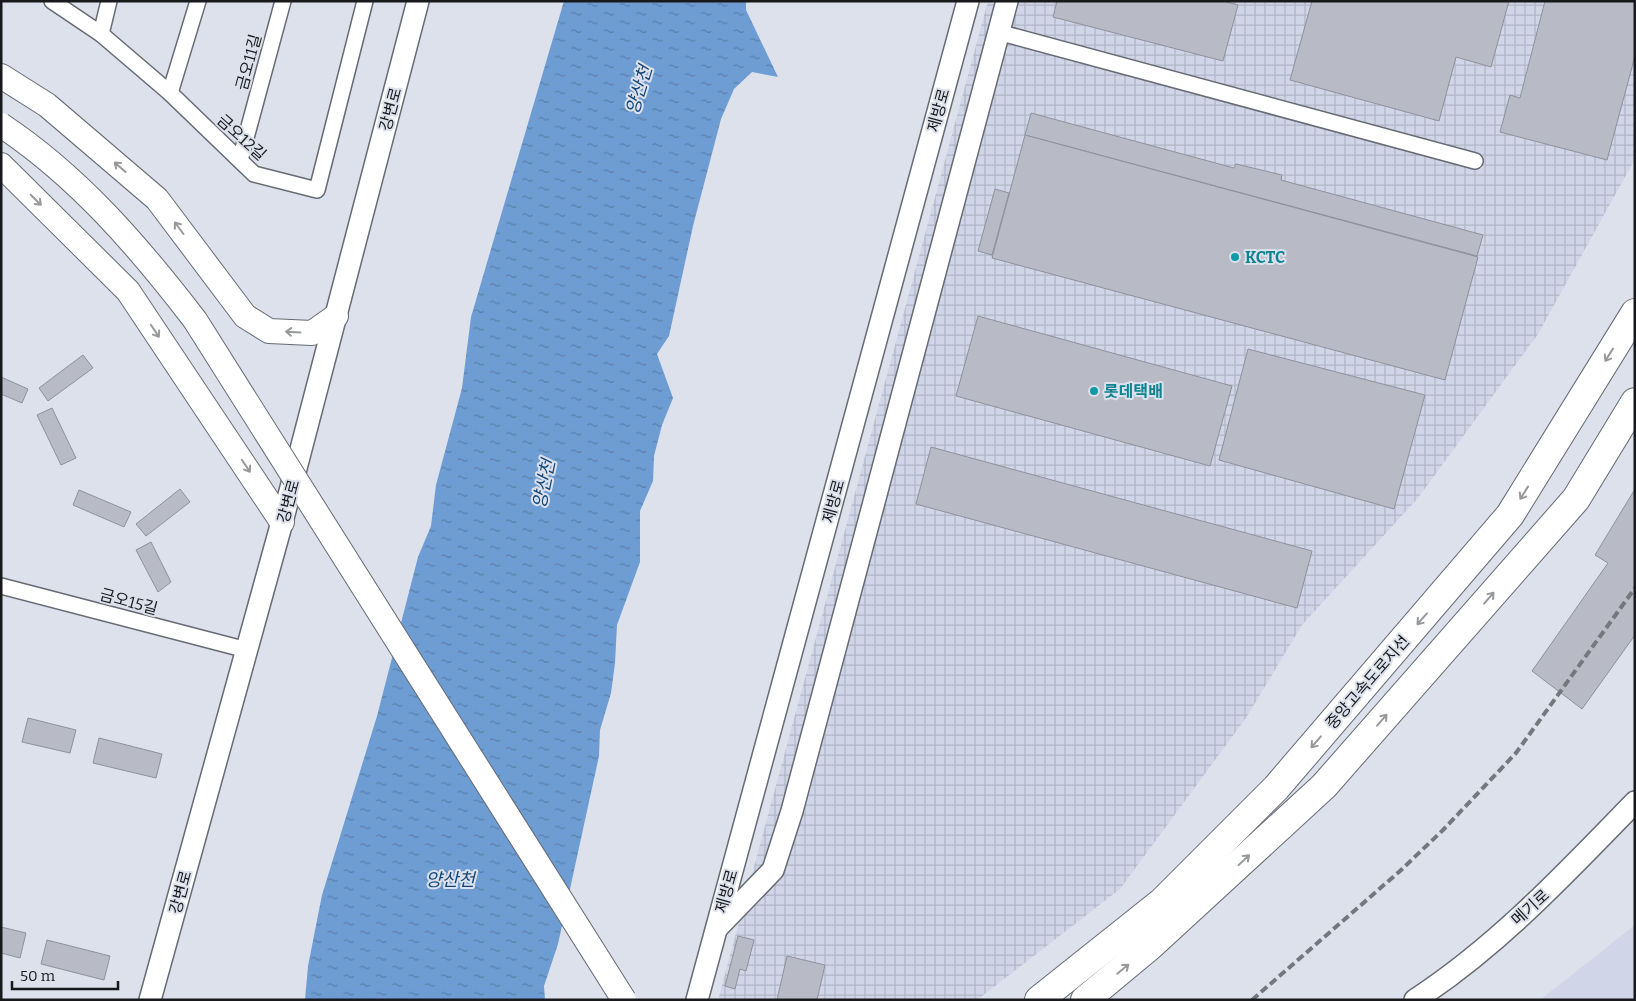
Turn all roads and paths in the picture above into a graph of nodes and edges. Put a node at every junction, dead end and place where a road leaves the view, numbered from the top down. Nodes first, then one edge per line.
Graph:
1 (52, 1) edge
2 (109, 1) edge
3 (198, 1) edge
4 (283, 1) edge
5 (365, 1) edge
6 (418, 1) edge
7 (968, 1) edge
8 (1007, 1) edge
9 (998, 32) junction
10 (101, 34) junction
11 (1, 76) edge
12 (170, 93) junction
13 (1, 125) edge
14 (240, 160) junction
15 (1475, 161) dead end
16 (1, 165) edge
17 (1635, 313) edge
18 (336, 316) junction
19 (1635, 402) edge
20 (282, 522) junction
21 (1, 586) edge
22 (247, 650) junction
23 (1635, 802) edge
24 (715, 930) junction
25 (150, 1000) edge
26 (624, 1000) edge
27 (697, 1000) edge
28 (1039, 1000) edge
29 (1085, 1000) edge
30 (1415, 1000) edge

1 - 10 street, 금오12길
2 - 10 street
3 - 12 street
4 - 14 street, 금오11길
5 - 14 street, 금오12길
6 - 18 street, 강변로
7 - 24 street, 제방로
8 - 9 street
9 - 15 street
9 - 24 street
10 - 12 street, 금오12길
18 -> 11 main road
12 - 14 street, 금오12길
13 - 26 main road, bridge
16 -> 20 main road
17 -> 28 highway, 중앙고속도로지선
18 - 20 street, 강변로
29 -> 19 highway
20 - 22 street, 강변로
21 - 22 street, 금오15길
22 - 25 street, 강변로
23 - 30 street, 메기로
24 - 27 street, 제방로

